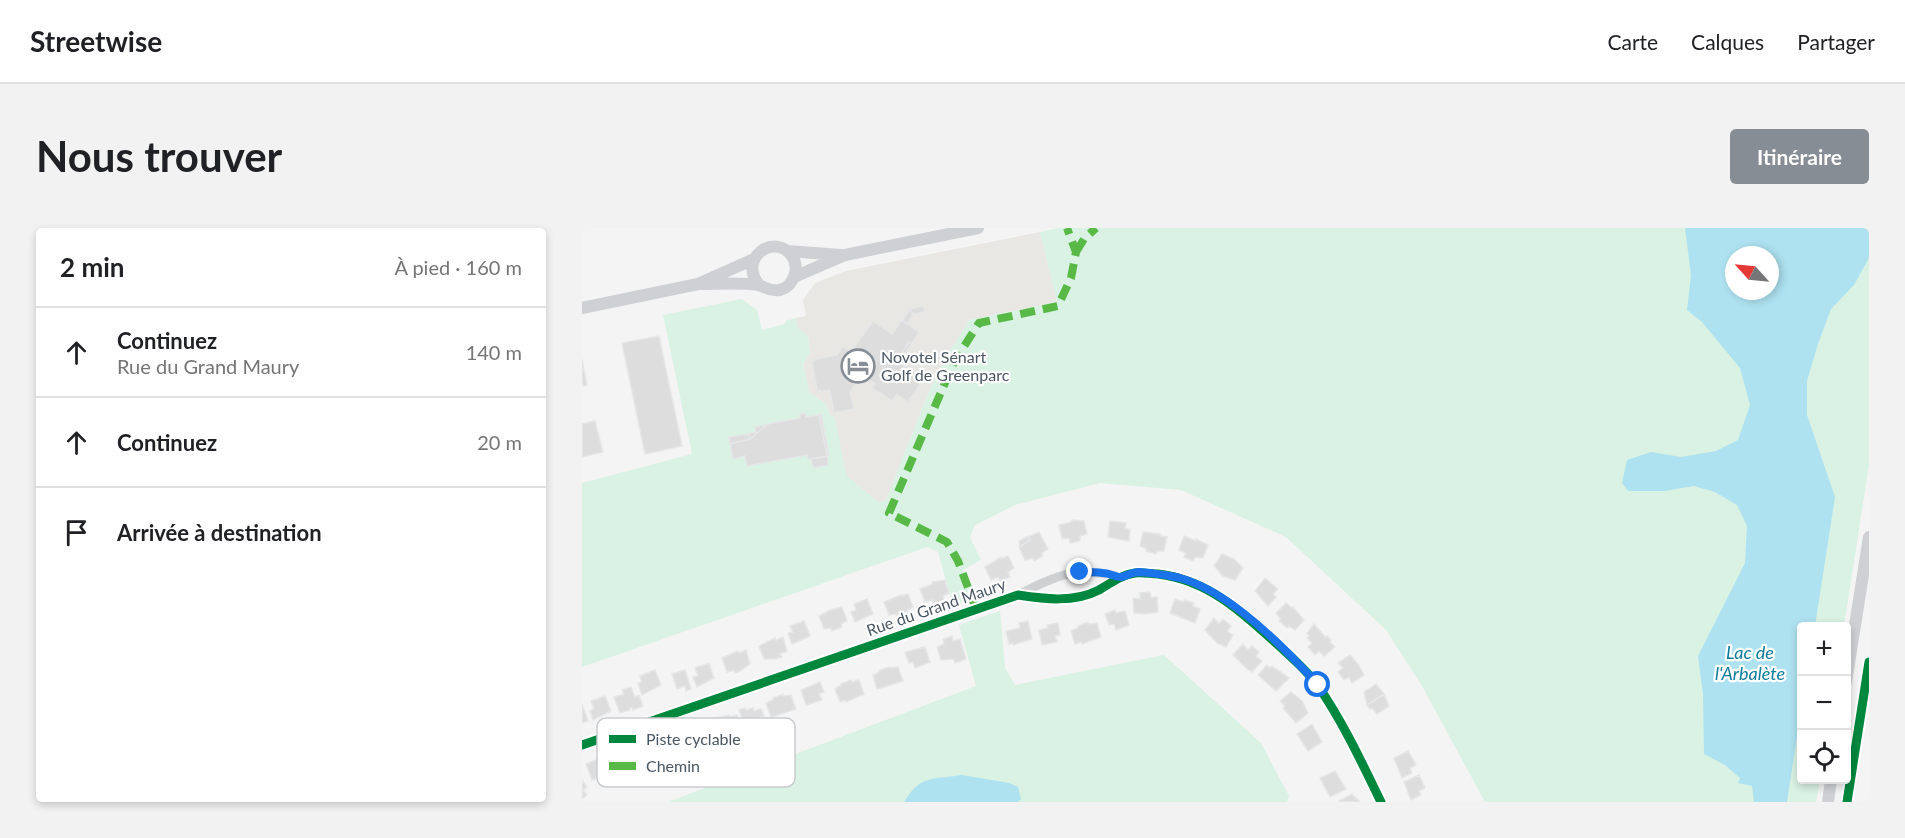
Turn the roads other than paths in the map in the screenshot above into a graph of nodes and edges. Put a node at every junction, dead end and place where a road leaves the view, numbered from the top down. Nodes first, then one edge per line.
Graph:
1 (978, 228) edge
2 (787, 251) junction
3 (845, 255) junction
4 (754, 259) junction
5 (794, 277) junction
6 (698, 284) junction
7 (759, 285) junction
8 (582, 308) edge
9 (1869, 537) edge
10 (1120, 577) junction
11 (1018, 595) junction
12 (1847, 676) edge
13 (660, 718) edge
14 (597, 740) edge
15 (582, 745) edge
16 (1830, 784) edge
17 (1381, 802) edge
18 (1828, 802) edge

1 - 3 main road
2 - 3 main road
2 - 4 main road
2 - 5 main road
3 - 5 main road
4 - 6 main road
4 - 7 main road
5 - 7 main road
6 - 7 main road
6 - 8 main road
9 - 12 main road
10 - 11 street, Rue du Grand Maury
10 - 11 street
10 - 17 street, Rue du Grand Maury
11 - 13 street, Rue du Grand Maury
14 - 15 street, Rue du Grand Maury
16 - 18 main road

